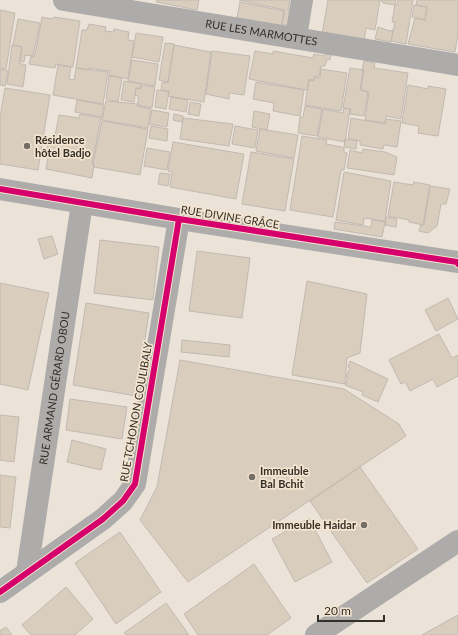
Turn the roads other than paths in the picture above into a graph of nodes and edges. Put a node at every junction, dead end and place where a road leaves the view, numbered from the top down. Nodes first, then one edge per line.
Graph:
1 (64, 0) edge
2 (302, 0) edge
3 (124, 5) edge
4 (296, 37) junction
5 (458, 65) edge
6 (0, 189) edge
7 (82, 203) junction
8 (179, 219) junction
9 (458, 260) edge
10 (458, 541) edge
11 (27, 572) junction
12 (0, 592) edge
13 (316, 635) edge

1 - 3 street, RUE LES MARMOTTES
2 - 4 street
3 - 4 street, RUE LES MARMOTTES
4 - 5 street, RUE LES MARMOTTES
6 - 7 street, RUE DIVINE GRÂCE
7 - 8 street, RUE DIVINE GRÂCE
7 - 11 street, RUE ARMAND GÉRARD OBOU
8 - 9 street, RUE DIVINE GRÂCE
8 - 11 street, RUE TCHONON COULIBALY
10 - 13 street
11 - 12 street, RUE TCHONON COULIBALY

